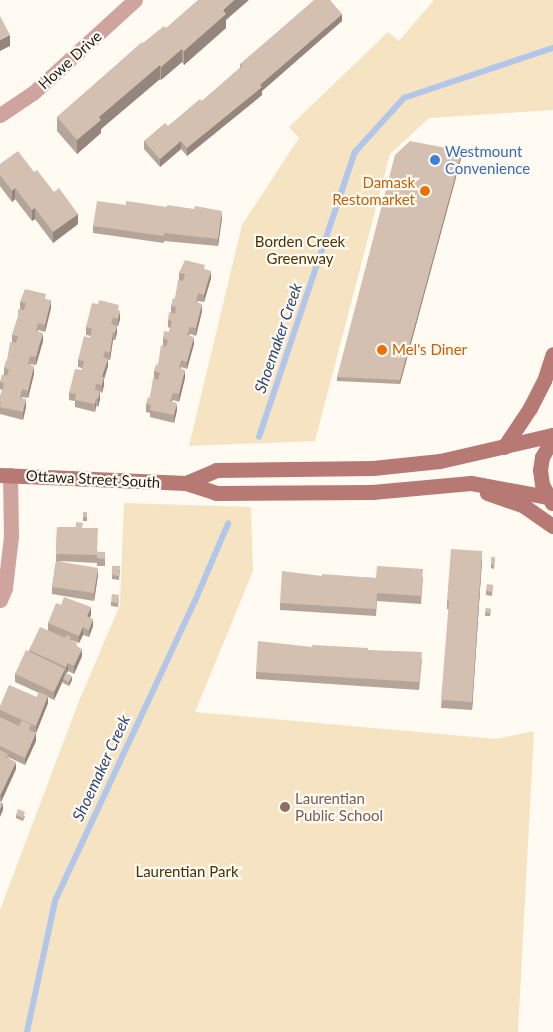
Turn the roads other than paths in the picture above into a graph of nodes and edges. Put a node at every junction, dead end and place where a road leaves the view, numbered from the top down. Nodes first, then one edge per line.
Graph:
1 (135, 0) edge
2 (0, 115) edge
3 (553, 354) edge
4 (553, 436) edge
5 (504, 447) junction
6 (5, 475) edge
7 (186, 483) junction
8 (471, 483) junction
9 (550, 501) edge
10 (553, 526) edge
11 (0, 600) edge

1 - 2 street, Howe Drive
3 - 5 main road
4 - 5 main road
4 - 9 main road
5 - 7 main road
6 - 7 main road, Ottawa Street South
6 - 11 street
7 - 8 main road
8 - 9 main road
8 - 10 main road

